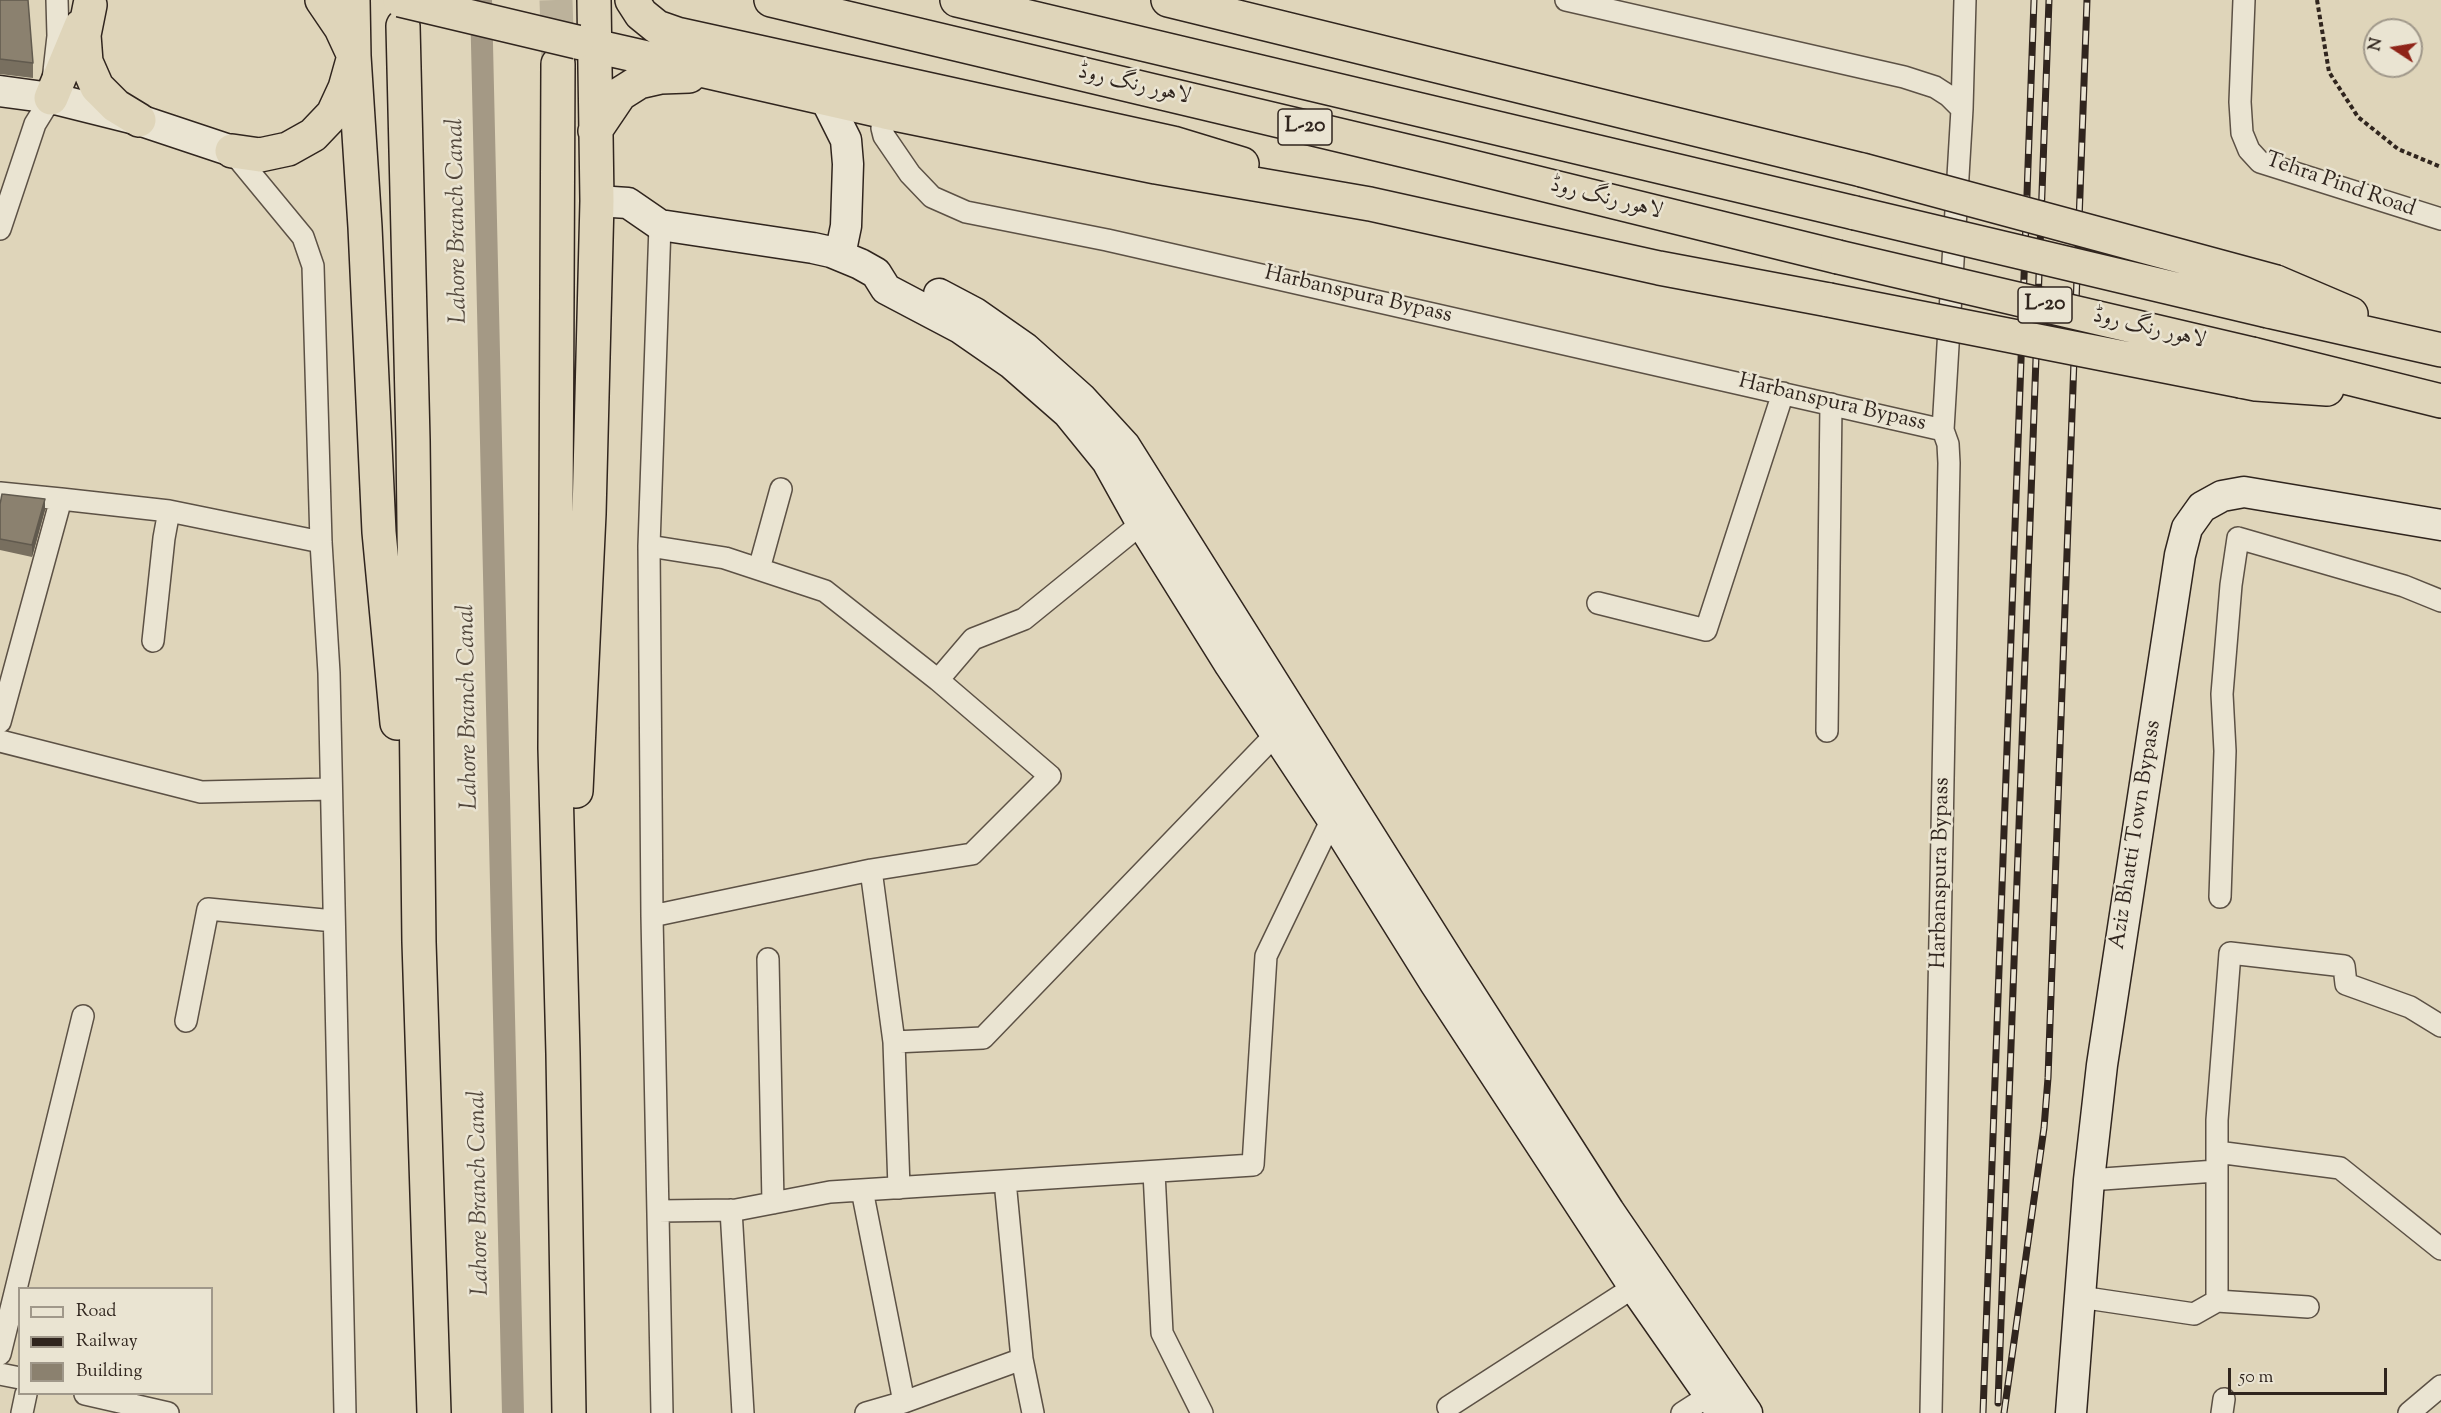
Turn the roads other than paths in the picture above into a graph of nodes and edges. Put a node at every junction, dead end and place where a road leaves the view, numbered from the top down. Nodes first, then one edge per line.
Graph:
1 (57, 0) edge
2 (322, 0) edge
3 (353, 0) edge
4 (594, 0) edge
5 (632, 0) edge
6 (771, 0) edge
7 (957, 0) edge
8 (1168, 0) edge
9 (1566, 0) edge
10 (1965, 0) edge
11 (2244, 0) edge
12 (92, 2) edge
13 (401, 13) edge
14 (577, 50) junction
15 (354, 56) junction
16 (720, 76) junction
17 (0, 91) edge
18 (51, 98) junction
19 (826, 100) junction
20 (1962, 109) junction
21 (885, 112) junction
22 (139, 120) junction
23 (595, 131) junction
24 (232, 151) junction
25 (597, 201) junction
26 (1370, 204) junction
27 (2441, 219) edge
28 (660, 225) junction
29 (0, 229) edge
30 (840, 255) junction
31 (2272, 296) junction
32 (2435, 349) edge
33 (2247, 368) junction
34 (1783, 393) junction
35 (2428, 398) edge
36 (1832, 404) junction
37 (1943, 430) junction
38 (781, 489) dead end
39 (0, 493) edge
40 (61, 499) junction
41 (169, 511) junction
42 (1153, 514) junction
43 (2441, 525) edge
44 (321, 542) junction
45 (649, 546) junction
46 (759, 569) junction
47 (2441, 601) edge
48 (1598, 603) dead end
49 (153, 641) dead end
50 (938, 680) junction
51 (0, 722) edge
52 (1283, 723) junction
53 (1827, 731) dead end
54 (0, 741) edge
55 (331, 789) junction
56 (1339, 790) junction
57 (1332, 819) junction
58 (872, 870) junction
59 (2220, 897) dead end
60 (652, 916) junction
61 (334, 921) junction
62 (419, 942) junction
63 (768, 959) dead end
64 (83, 1016) dead end
65 (186, 1022) dead end
66 (2441, 1026) edge
67 (894, 1042) junction
68 (563, 1054) junction
69 (2217, 1162) junction
70 (1154, 1172) junction
71 (2089, 1180) junction
72 (1005, 1181) junction
73 (899, 1188) junction
74 (862, 1190) junction
75 (773, 1203) junction
76 (731, 1210) junction
77 (658, 1211) junction
78 (2441, 1249) edge
79 (1634, 1287) junction
80 (2080, 1297) junction
81 (2217, 1301) junction
82 (2308, 1307) dead end
83 (0, 1354) edge
84 (1022, 1359) junction
85 (0, 1374) edge
86 (18, 1378) edge
87 (2441, 1386) edge
88 (26, 1395) edge
89 (89, 1395) edge
90 (904, 1402) junction
91 (1716, 1404) edge
92 (1448, 1407) dead end
93 (160, 1412) edge
94 (22, 1413) edge
95 (345, 1413) edge
96 (434, 1413) edge
97 (569, 1413) edge
98 (662, 1413) edge
99 (744, 1413) edge
100 (866, 1413) edge
101 (1033, 1413) edge
102 (1202, 1413) edge
103 (1682, 1413) edge
104 (1747, 1413) edge
105 (1931, 1413) edge
106 (2071, 1413) edge
107 (2409, 1413) edge

1 - 18 street
2 - 15 highway
3 - 15 highway
4 - 14 highway
5 - 26 highway
6 - 33 highway, لاہور رنگ روڈ / L-20, bridge
7 - 31 highway, لاہور رنگ روڈ / L-20, bridge
8 - 31 highway, bridge
9 - 20 street
10 - 20 street
11 - 27 street, Tehra Pind Road
12 - 18 highway
12 - 22 highway
13 - 14 highway, bridge
13 - 62 highway
14 - 16 highway
14 - 23 highway
14 - 68 highway
15 - 24 highway
15 - 62 highway
16 - 19 highway
16 - 23 highway
17 - 18 main road
18 - 22 main road
18 - 29 street
19 - 21 highway
19 - 30 main road
20 - 37 street
21 - 26 highway
21 - 34 street, Harbanspura Bypass
22 - 24 main road
23 - 25 highway
24 - 44 street
25 - 28 main road
25 - 68 highway
26 - 33 highway, bridge
28 - 30 main road
28 - 45 street
30 - 42 main road
31 - 32 highway, لاہور رنگ روڈ / L-20
33 - 35 highway, لاہور رنگ روڈ / L-20
34 - 36 street, Harbanspura Bypass
34 - 48 street
36 - 37 street, Harbanspura Bypass
36 - 53 street
37 - 105 street, Harbanspura Bypass
38 - 46 street
39 - 40 street
40 - 41 street
40 - 51 street
41 - 44 street
41 - 49 street
42 - 50 street
42 - 52 main road
43 - 71 main road, Aziz Bhatti Town Bypass
44 - 55 street
45 - 46 street
45 - 60 street
46 - 50 street
47 - 59 street
50 - 58 street
52 - 56 main road
52 - 57 main road
52 - 67 street
54 - 55 street
55 - 61 street
56 - 57 street
56 - 104 main road
57 - 70 street
57 - 79 main road
58 - 60 street
58 - 67 street
60 - 77 street
61 - 65 street
61 - 95 street
62 - 96 highway
63 - 75 street
64 - 83 street
66 - 69 street
67 - 73 street
68 - 97 highway
69 - 71 street
69 - 78 street
69 - 81 street
70 - 72 street
70 - 102 street
71 - 80 main road, Aziz Bhatti Town Bypass
72 - 73 street
72 - 84 street
73 - 74 street
74 - 75 street
74 - 90 street
75 - 76 street
76 - 77 street
76 - 99 street
77 - 98 street
79 - 91 main road
79 - 92 street
80 - 81 street
80 - 106 main road, Aziz Bhatti Town Bypass
81 - 82 street
84 - 90 street
84 - 101 street
85 - 86 street
87 - 107 street
88 - 94 street
89 - 93 street
90 - 100 street
91 - 103 street

